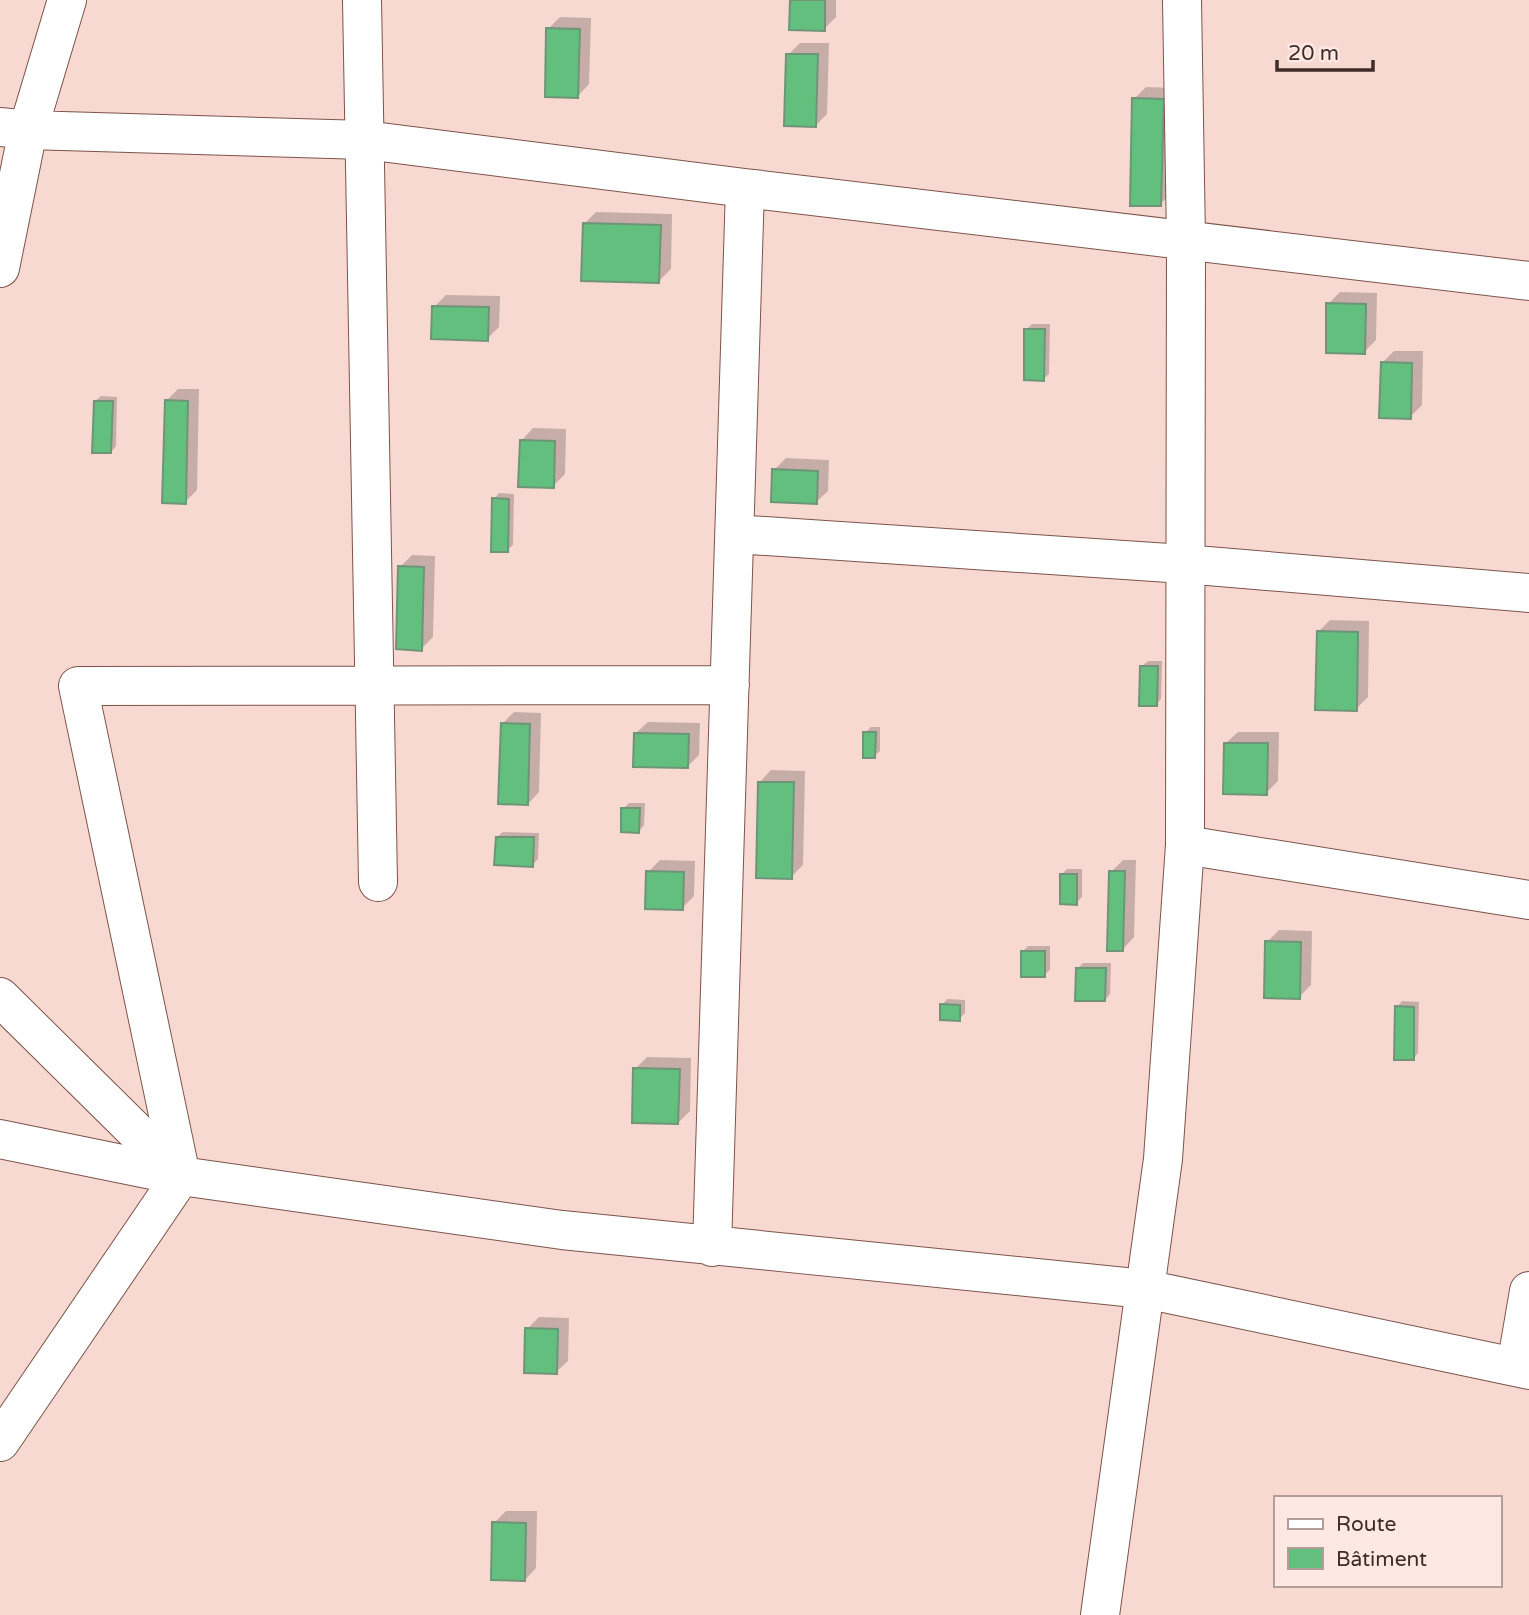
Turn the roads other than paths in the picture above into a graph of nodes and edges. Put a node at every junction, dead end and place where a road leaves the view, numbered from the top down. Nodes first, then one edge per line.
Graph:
1 (67, 0) edge
2 (362, 0) edge
3 (1182, 0) edge
4 (14, 128) edge
5 (365, 140) junction
6 (745, 188) junction
7 (1186, 240) junction
8 (0, 268) edge
9 (1529, 281) edge
10 (735, 534) junction
11 (1184, 564) junction
12 (1529, 593) edge
13 (374, 685) junction
14 (730, 685) junction
15 (1185, 845) junction
16 (378, 882) dead end
17 (1529, 900) edge
18 (0, 997) edge
19 (0, 1139) edge
20 (181, 1176) junction
21 (712, 1247) junction
22 (1145, 1289) junction
23 (1529, 1291) edge
24 (1522, 1368) edge
25 (0, 1442) edge
26 (1100, 1615) edge

1 - 4 street
2 - 5 street
3 - 7 street
4 - 5 street
4 - 8 street
5 - 6 street
5 - 13 street
6 - 7 street
6 - 10 street
7 - 9 street
7 - 11 street
10 - 11 street
10 - 14 street
11 - 12 street
11 - 15 street
13 - 14 street
13 - 16 street
13 - 20 street
14 - 21 street
15 - 17 street
15 - 22 street
18 - 20 street
19 - 20 street
20 - 21 street
20 - 25 street
21 - 22 street
22 - 24 street
22 - 26 street
23 - 24 street

